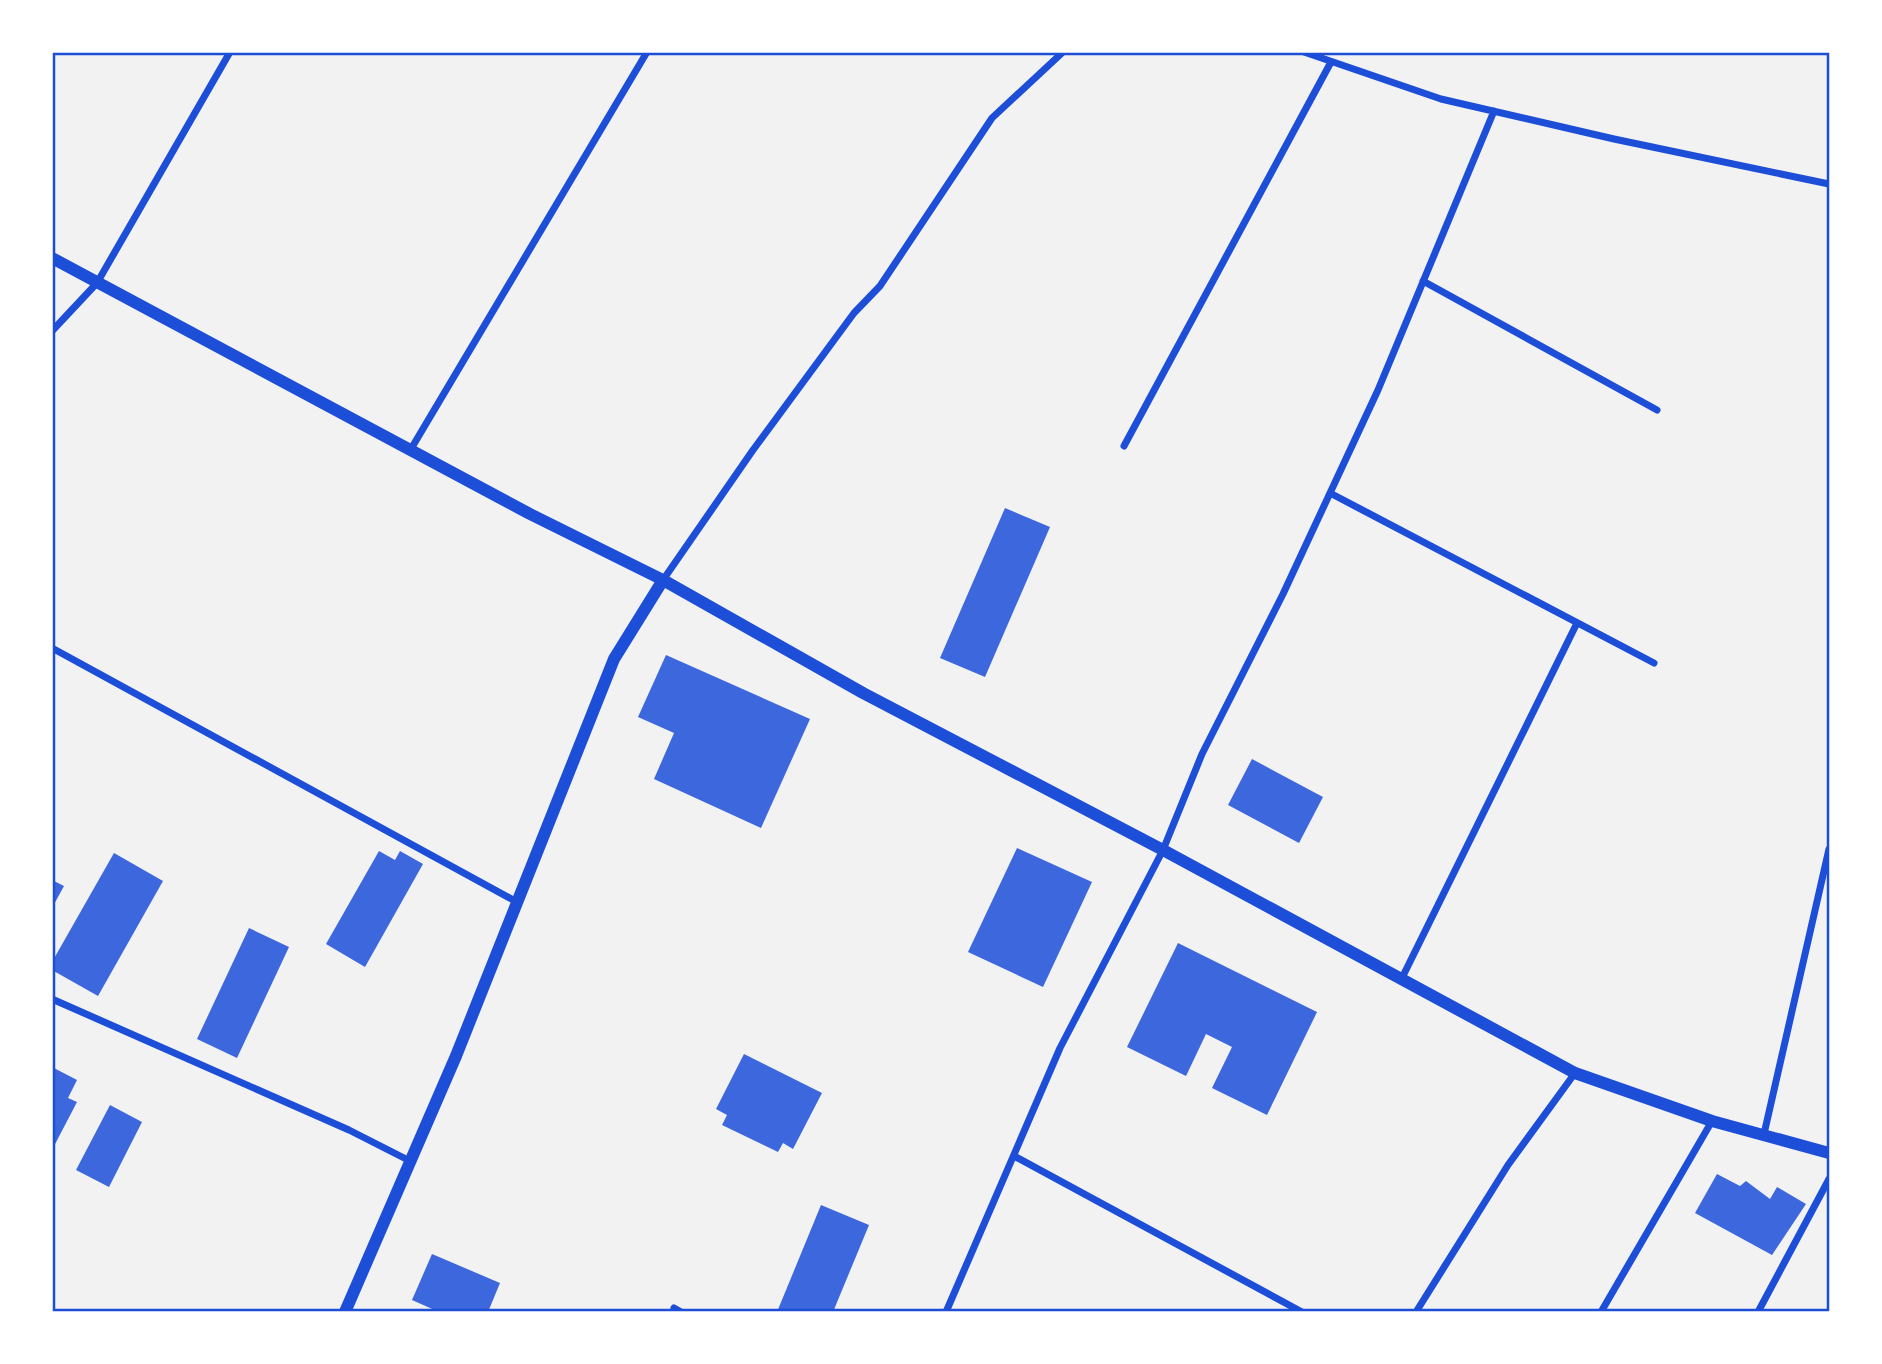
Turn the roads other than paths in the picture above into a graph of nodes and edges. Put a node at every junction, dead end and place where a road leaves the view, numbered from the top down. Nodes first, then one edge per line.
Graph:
1 (230, 52) edge
2 (647, 52) edge
3 (1063, 52) edge
4 (1304, 52) edge
5 (1331, 62) junction
6 (1494, 111) junction
7 (1829, 184) edge
8 (52, 258) edge
9 (1423, 281) junction
10 (97, 283) junction
11 (52, 331) edge
12 (1657, 410) dead end
13 (1124, 446) dead end
14 (411, 449) junction
15 (1330, 493) junction
16 (663, 580) junction
17 (1577, 623) junction
18 (52, 648) edge
19 (1654, 663) dead end
20 (1829, 849) edge
21 (1163, 850) junction
22 (517, 902) junction
23 (1400, 981) junction
24 (52, 999) edge
25 (1575, 1073) junction
26 (1712, 1121) junction
27 (1763, 1134) junction
28 (1829, 1153) edge
29 (1014, 1156) junction
30 (410, 1161) junction
31 (1829, 1179) edge
32 (345, 1311) edge
33 (947, 1311) edge
34 (1303, 1311) edge
35 (1416, 1311) edge
36 (1601, 1311) edge
37 (1758, 1311) edge

1 - 10 street
2 - 14 street
3 - 16 street
4 - 5 street
5 - 6 street
5 - 13 street
6 - 7 street
6 - 9 street
8 - 10 street
9 - 12 street
9 - 15 street
10 - 11 street
10 - 14 street
14 - 16 street
15 - 17 street
15 - 21 street
16 - 21 street
16 - 22 street
17 - 19 street
17 - 23 street
18 - 22 street
20 - 27 street
21 - 23 street
21 - 29 street
22 - 30 street
23 - 25 street
24 - 30 street
25 - 26 street
25 - 35 street
26 - 27 street
26 - 36 street
27 - 28 street
29 - 33 street
29 - 34 street
30 - 32 street
31 - 37 street

